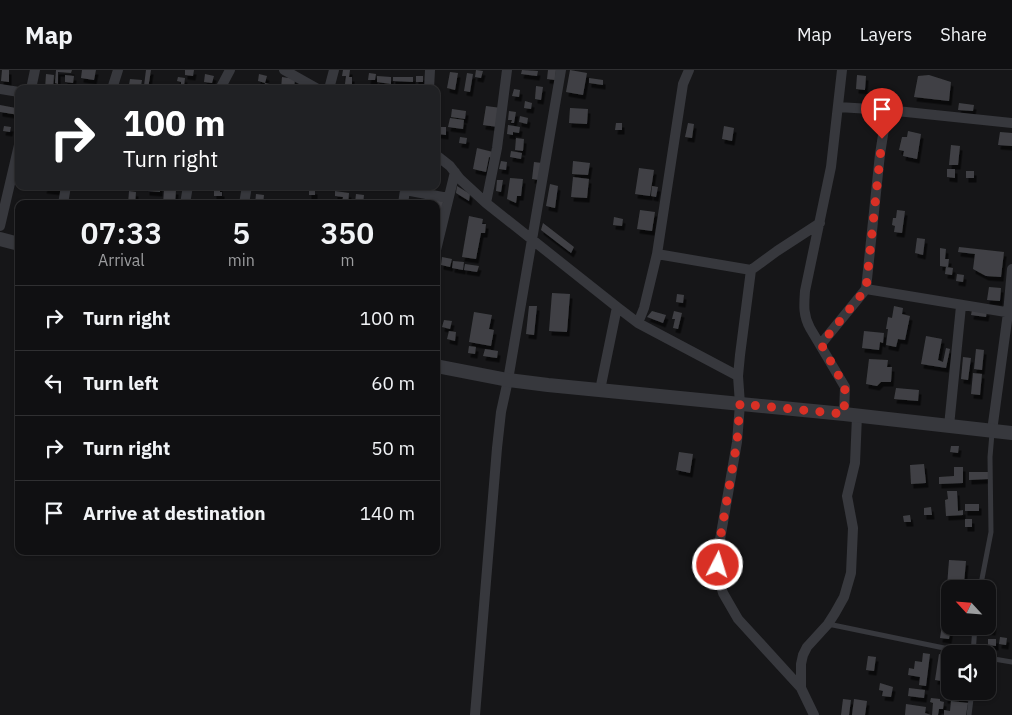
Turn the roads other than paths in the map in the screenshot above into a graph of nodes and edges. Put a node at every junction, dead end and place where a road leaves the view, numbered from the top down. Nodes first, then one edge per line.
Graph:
1 (35, 70) edge
2 (118, 70) edge
3 (230, 70) edge
4 (284, 70) edge
5 (334, 70) edge
6 (430, 70) edge
7 (507, 70) edge
8 (561, 70) edge
9 (689, 70) edge
10 (842, 70) edge
11 (33, 85) edge
12 (113, 85) edge
13 (222, 85) edge
14 (311, 85) edge
15 (330, 85) edge
16 (429, 85) edge
17 (0, 89) edge
18 (15, 91) edge
19 (838, 107) junction
20 (887, 110) junction
21 (1012, 123) edge
22 (440, 158) edge
23 (15, 162) edge
24 (456, 172) junction
25 (413, 190) edge
26 (448, 198) junction
27 (486, 203) junction
28 (820, 223) junction
29 (0, 226) edge
30 (440, 233) edge
31 (0, 239) edge
32 (531, 240) junction
33 (15, 243) edge
34 (657, 254) junction
35 (1012, 269) edge
36 (751, 270) junction
37 (866, 289) junction
38 (961, 306) junction
39 (617, 307) junction
40 (1010, 313) edge
41 (638, 323) junction
42 (821, 344) junction
43 (440, 367) edge
44 (738, 376) junction
45 (508, 380) junction
46 (600, 390) junction
47 (740, 404) junction
48 (850, 415) junction
49 (948, 426) junction
50 (992, 431) junction
51 (1012, 433) edge
52 (982, 580) edge
53 (828, 624) junction
54 (941, 647) edge
55 (996, 659) edge
56 (1012, 662) edge
57 (801, 688) junction
58 (971, 700) edge
59 (475, 715) edge
60 (814, 715) edge
61 (969, 715) edge

1 - 11 street
2 - 12 street
3 - 13 street
4 - 14 street
5 - 15 street
6 - 16 street
7 - 27 street
8 - 32 street
9 - 34 street
10 - 19 street
17 - 18 street
19 - 20 street
19 - 28 street
20 - 21 street
20 - 37 street
22 - 24 street
23 - 29 street
24 - 26 street
24 - 27 street
25 - 26 street
26 - 30 street
27 - 32 street
28 - 36 street
28 - 42 street
31 - 33 street
32 - 39 street
32 - 45 street
34 - 36 street
34 - 41 street
35 - 40 street
36 - 44 street
37 - 38 street
37 - 42 street
38 - 40 street
38 - 49 street
39 - 41 street
39 - 46 street
40 - 50 street
41 - 44 street
42 - 48 street
43 - 45 street
44 - 47 street
45 - 46 street
45 - 59 street
46 - 47 street
47 - 48 street
47 - 57 street
48 - 49 street
48 - 53 street
49 - 50 street
50 - 51 street
50 - 52 lane
53 - 54 lane
53 - 57 street
55 - 56 lane
57 - 60 street
58 - 61 lane

